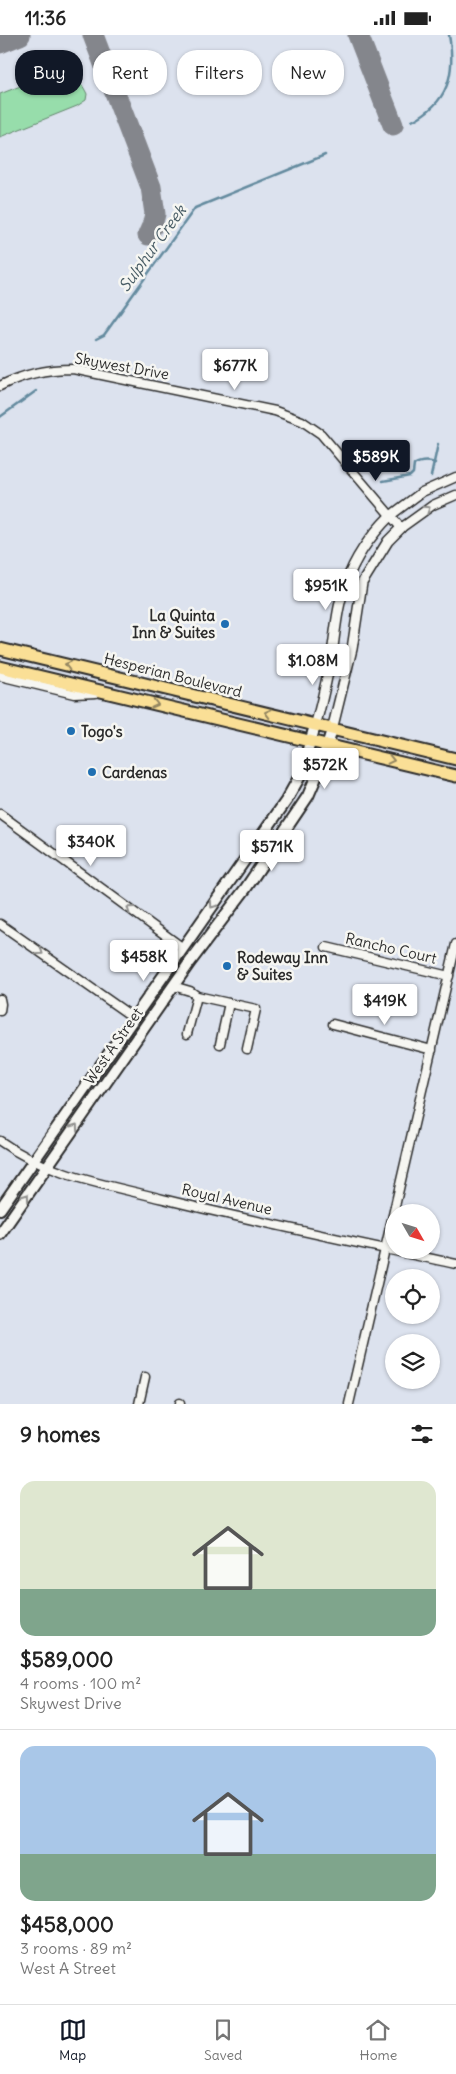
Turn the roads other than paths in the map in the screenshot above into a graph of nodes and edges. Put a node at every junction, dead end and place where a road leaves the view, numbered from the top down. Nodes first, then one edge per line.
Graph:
1 (0, 386) edge
2 (456, 477) edge
3 (456, 495) edge
4 (390, 516) junction
5 (401, 528) junction
6 (0, 649) edge
7 (0, 667) edge
8 (0, 676) edge
9 (107, 693) junction
10 (315, 726) junction
11 (332, 730) junction
12 (310, 742) junction
13 (327, 746) junction
14 (456, 759) edge
15 (456, 776) edge
16 (0, 814) edge
17 (241, 865) junction
18 (246, 888) junction
19 (0, 924) edge
20 (456, 944) edge
21 (183, 947) junction
22 (326, 947) dead end
23 (190, 962) junction
24 (449, 976) junction
25 (173, 987) junction
26 (197, 996) junction
27 (229, 1003) junction
28 (134, 1018) junction
29 (333, 1024) dead end
30 (188, 1034) dead end
31 (220, 1044) dead end
32 (247, 1049) dead end
33 (432, 1050) junction
34 (0, 1141) edge
35 (34, 1161) junction
36 (47, 1167) junction
37 (0, 1209) edge
38 (0, 1234) edge
39 (384, 1248) junction
40 (456, 1264) edge
41 (145, 1377) dead end
42 (139, 1404) edge
43 (349, 1404) edge

1 - 4 street, Skywest Drive
2 - 4 street, West A Street
5 -> 3 street, West A Street
4 - 5 street, Skywest Drive
4 - 10 street, West A Street
5 - 11 street, West A Street
10 -> 6 main road, Hesperian Boulevard
7 - 9 main road
8 - 9 street
9 -> 12 main road
10 - 11 main road, Hesperian Boulevard
10 - 12 main road, West A Street
11 - 13 main road, West A Street
11 - 14 main road, Hesperian Boulevard
12 - 13 main road
12 - 17 main road, West A Street
13 -> 15 main road
13 - 18 main road, West A Street
21 -> 16 street
17 - 18 main road
17 -> 21 main road, West A Street
18 - 23 main road, West A Street
19 -> 28 street
20 - 24 street
21 - 23 main road
21 - 28 main road, West A Street
22 - 24 street, Rancho Court
23 - 25 main road, West A Street
24 - 33 street
25 - 26 street
36 -> 25 main road, West A Street
26 - 27 street
26 - 30 street
27 - 31 street
27 - 32 street
28 - 35 main road, West A Street
29 - 33 street
33 - 39 street
34 - 35 street, Royal Avenue
35 - 36 street, Royal Avenue
35 - 37 main road, West A Street
38 -> 36 main road, West A Street
36 - 39 street, Royal Avenue
39 - 40 street, Royal Avenue
39 - 43 street
41 - 42 street

